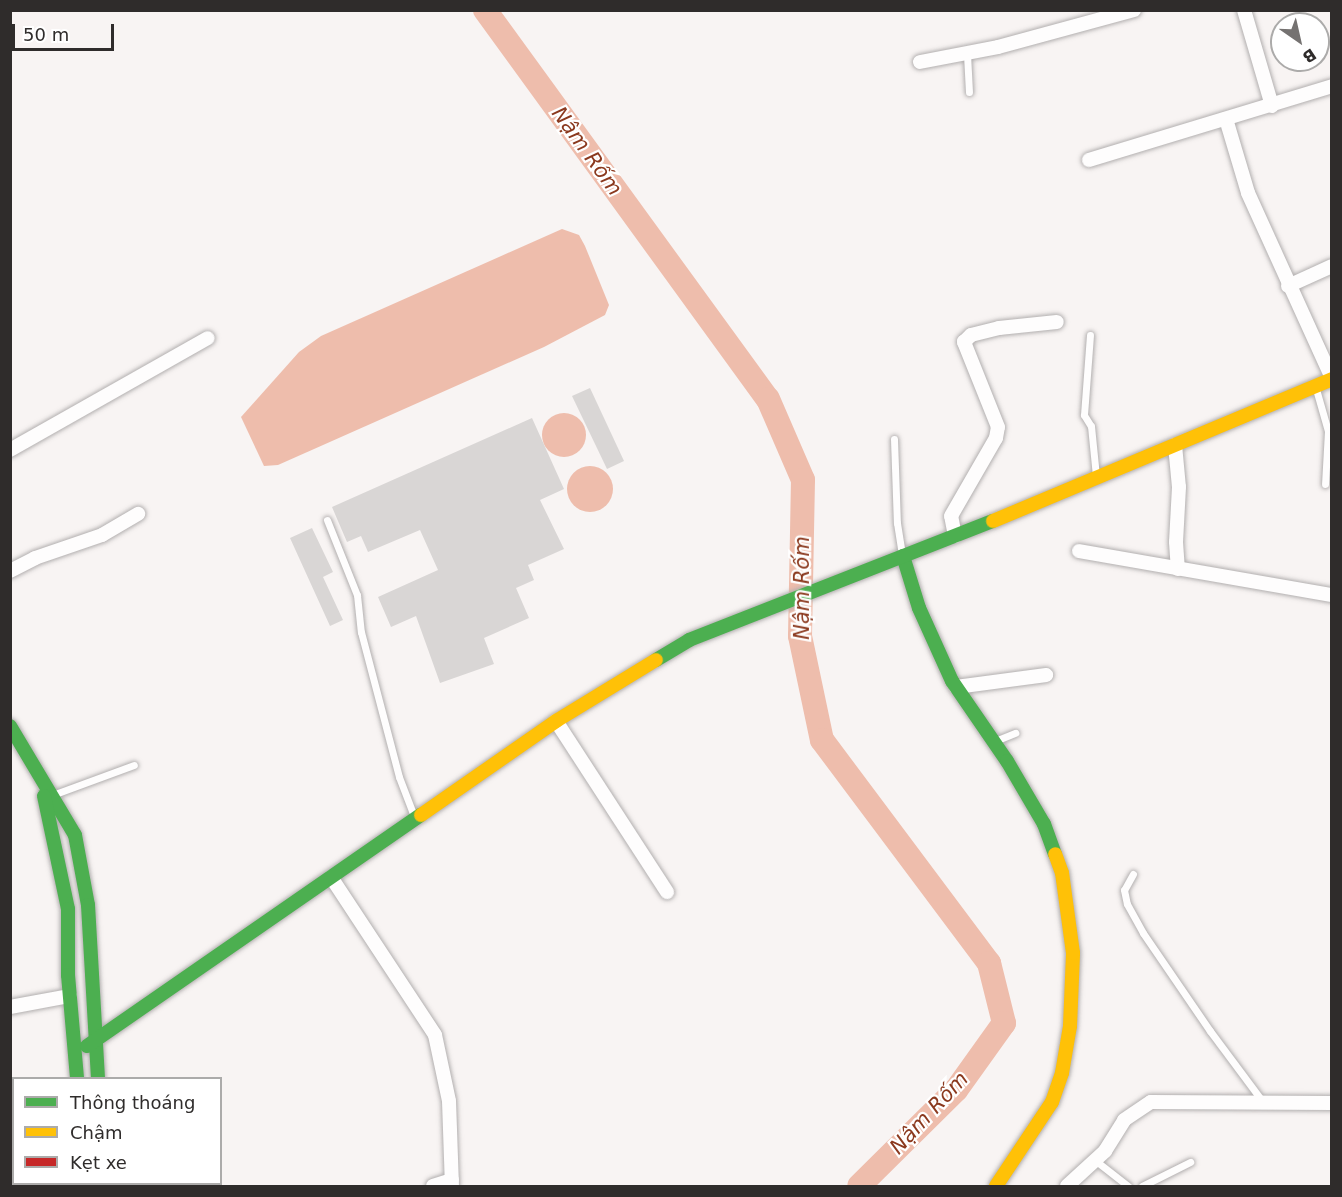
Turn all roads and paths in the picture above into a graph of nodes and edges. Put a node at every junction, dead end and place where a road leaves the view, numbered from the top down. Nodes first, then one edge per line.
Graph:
1 (1134, 10) edge
2 (1244, 10) edge
3 (967, 54) junction
4 (920, 62) dead end
5 (1332, 86) edge
6 (969, 92) dead end
7 (1272, 106) junction
8 (1226, 119) junction
9 (1089, 160) dead end
10 (1332, 266) edge
11 (1288, 286) junction
12 (1057, 322) dead end
13 (1090, 335) dead end
14 (208, 338) dead end
15 (1332, 378) edge
16 (1315, 386) junction
17 (894, 439) dead end
18 (1175, 445) junction
19 (10, 450) edge
20 (1096, 478) junction
21 (1325, 484) dead end
22 (138, 514) dead end
23 (327, 520) dead end
24 (956, 536) junction
25 (1079, 551) dead end
26 (897, 559) junction
27 (1178, 569) junction
28 (10, 571) edge
29 (1332, 596) edge
30 (1046, 675) dead end
31 (956, 687) junction
32 (556, 721) junction
33 (10, 726) edge
34 (1015, 733) dead end
35 (993, 742) junction
36 (134, 765) dead end
37 (47, 796) junction
38 (415, 819) junction
39 (1133, 874) dead end
40 (331, 877) junction
41 (667, 892) dead end
42 (70, 996) junction
43 (10, 1007) edge
44 (96, 1041) junction
45 (74, 1054) junction
46 (76, 1077) edge
47 (98, 1077) edge
48 (1332, 1103) edge
49 (1265, 1104) junction
50 (1096, 1161) junction
51 (1190, 1162) dead end
52 (452, 1183) edge
53 (433, 1186) edge
54 (996, 1186) edge
55 (1067, 1186) edge
56 (1128, 1186) edge
57 (1142, 1186) edge

1 - 3 street
2 - 7 street
3 - 4 street
3 - 6 lane
5 - 7 street
7 - 8 street
8 - 9 street
8 - 11 street
10 - 11 street
11 - 15 street
12 - 24 street
13 - 20 lane
14 - 19 street
15 - 16 main road
16 - 18 main road
16 - 21 lane
17 - 26 lane
18 - 20 main road
18 - 27 street
20 - 24 main road
22 - 28 street
23 - 38 lane
24 - 26 main road
25 - 27 street
26 - 31 main road
26 - 32 main road
27 - 29 street
30 - 31 street
31 - 35 main road
32 - 38 main road
32 - 41 street
33 - 37 main road
34 - 35 lane
35 - 54 main road
36 - 37 lane
37 - 42 main road
37 - 44 main road
38 - 40 main road
39 - 49 lane
40 - 44 main road
40 - 52 street
42 - 43 street
42 - 45 main road
44 - 45 main road
44 - 47 main road
45 - 46 main road
48 - 49 street
49 - 50 street
50 - 55 street
50 - 56 lane
51 - 57 lane
52 - 53 street

